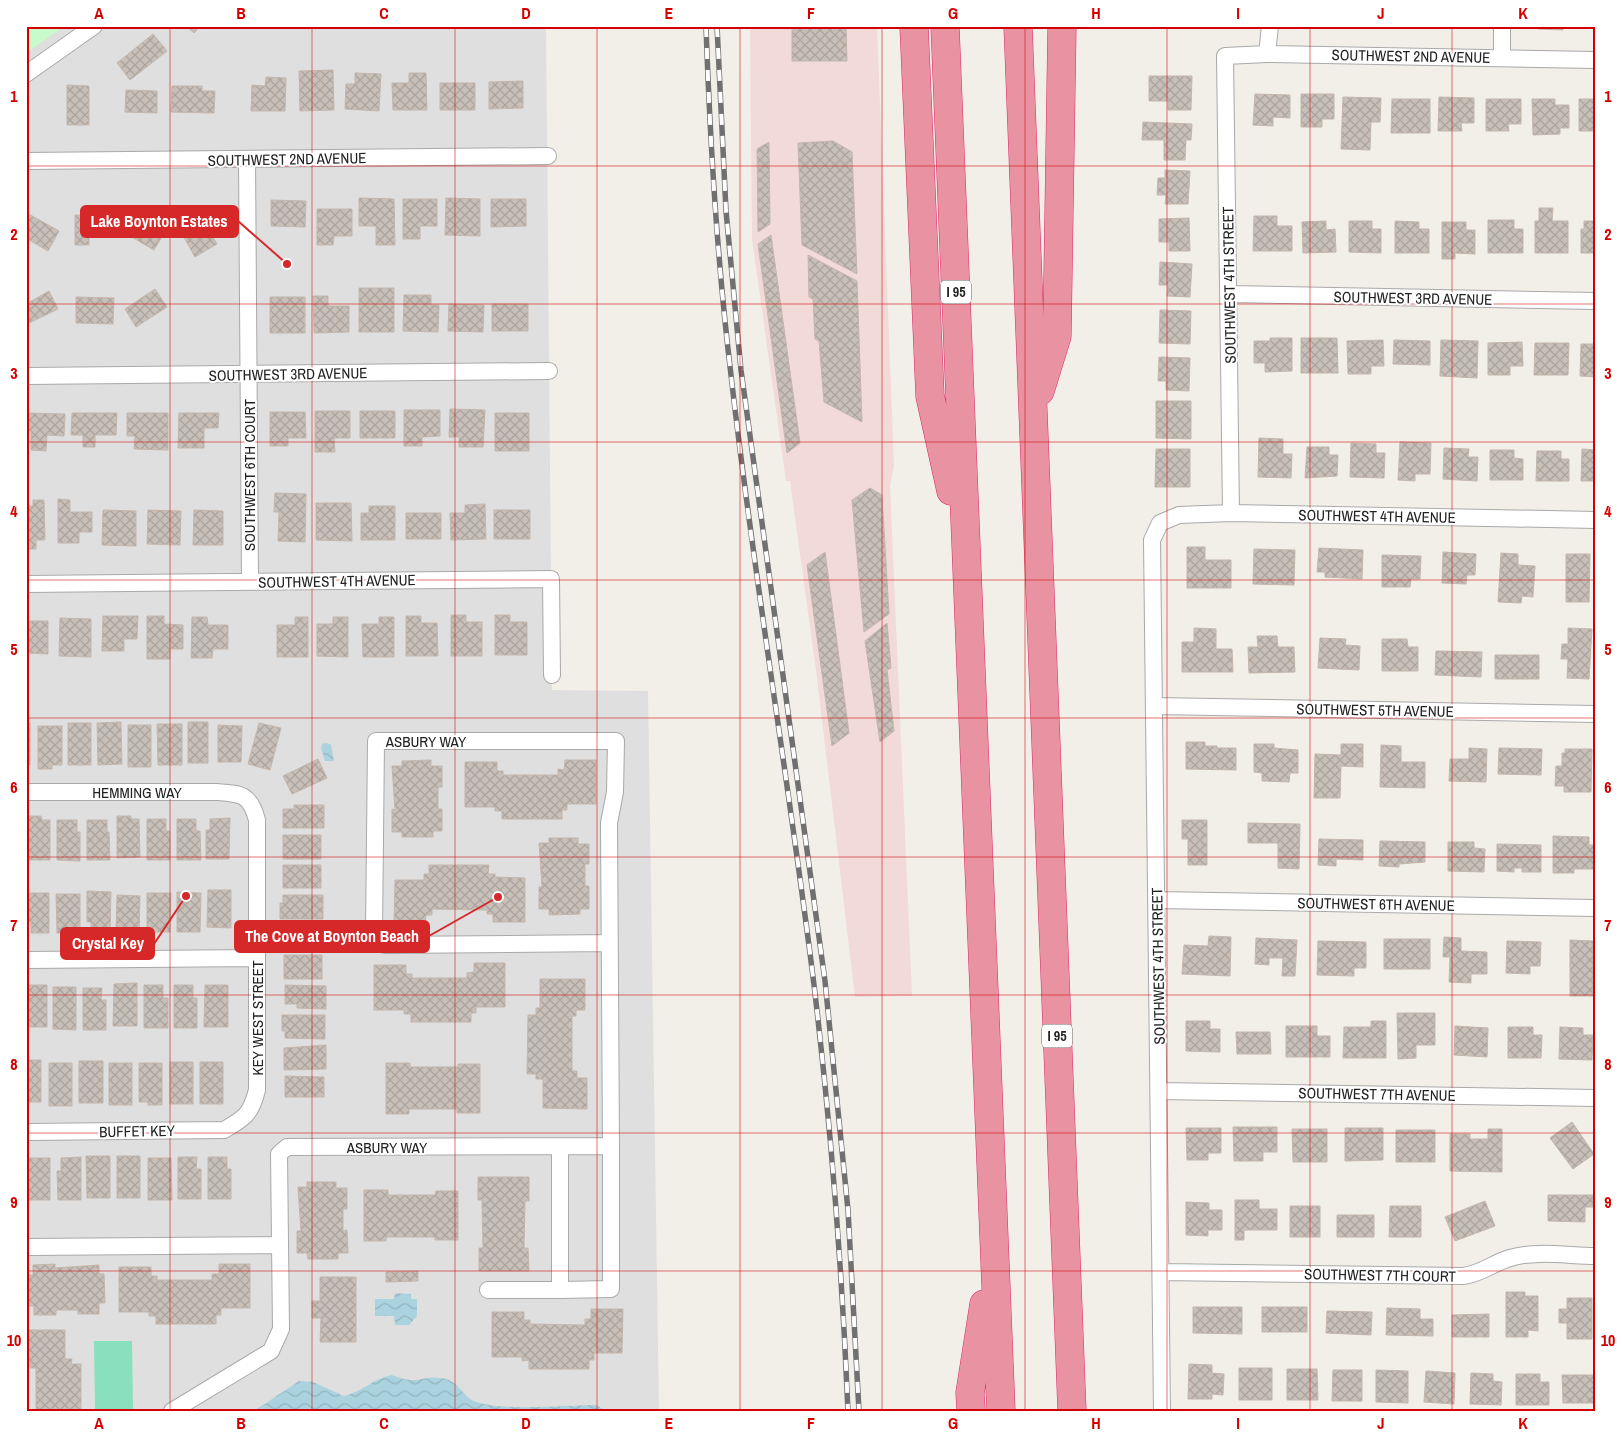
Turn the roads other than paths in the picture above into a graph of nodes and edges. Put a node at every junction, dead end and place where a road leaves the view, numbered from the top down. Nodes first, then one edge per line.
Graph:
1 (94, 26) edge
2 (914, 26) edge
3 (945, 26) edge
4 (1018, 26) edge
5 (1062, 26) edge
6 (1270, 26) edge
7 (1502, 26) edge
8 (1267, 54) junction
9 (1226, 56) joint
10 (1502, 58) junction
11 (1596, 60) edge
12 (26, 74) edge
13 (548, 156) dead end
14 (247, 159) junction
15 (26, 161) edge
16 (1229, 294) junction
17 (1596, 301) edge
18 (549, 371) dead end
19 (249, 374) junction
20 (26, 376) edge
21 (1034, 414) junction
22 (1231, 513) junction
23 (1596, 520) edge
24 (1160, 523) joint
25 (966, 558) junction
26 (250, 582) junction
27 (26, 584) edge
28 (552, 675) dead end
29 (1155, 706) junction
30 (1596, 714) edge
31 (26, 792) edge
32 (247, 798) joint
33 (1157, 900) junction
34 (1596, 908) edge
35 (609, 943) junction
36 (257, 958) junction
37 (26, 960) edge
38 (1159, 1091) junction
39 (1596, 1098) edge
40 (245, 1118) joint
41 (26, 1132) edge
42 (611, 1146) junction
43 (560, 1147) junction
44 (994, 1243) junction
45 (280, 1245) junction
46 (26, 1247) edge
47 (1596, 1256) edge
48 (1161, 1272) junction
49 (488, 1290) dead end
50 (560, 1290) junction
51 (172, 1411) edge
52 (970, 1411) edge
53 (1001, 1411) edge
54 (1072, 1411) edge
55 (1162, 1411) edge

1 - 12 street
2 - 25 highway
3 - 25 highway, I 95
4 - 21 highway, I 95
5 - 21 highway
6 - 8 street
7 - 10 street
8 - 9 street, SOUTHWEST 2ND AVENUE
8 - 10 street, SOUTHWEST 2ND AVENUE
9 - 16 street, SOUTHWEST 4TH STREET
10 - 11 street, SOUTHWEST 2ND AVENUE
13 - 14 street, SOUTHWEST 2ND AVENUE
14 - 15 street, SOUTHWEST 2ND AVENUE
14 - 19 street, SOUTHWEST 6TH COURT
16 - 17 street, SOUTHWEST 3RD AVENUE
16 - 22 street, SOUTHWEST 4TH STREET
18 - 19 street, SOUTHWEST 3RD AVENUE
19 - 20 street, SOUTHWEST 3RD AVENUE
19 - 26 street, SOUTHWEST 6TH COURT
21 - 54 highway, I 95
22 - 23 street, SOUTHWEST 4TH AVENUE
22 - 24 street, SOUTHWEST 4TH AVENUE
24 - 29 street, SOUTHWEST 4TH STREET
25 - 44 highway, I 95
26 - 27 street, SOUTHWEST 4TH AVENUE
26 - 28 street, SOUTHWEST 4TH AVENUE
29 - 30 street, SOUTHWEST 5TH AVENUE
29 - 33 street, SOUTHWEST 4TH STREET
31 - 32 street, HEMMING WAY
32 - 36 street, KEY WEST STREET
33 - 34 street, SOUTHWEST 6TH AVENUE
33 - 38 street, SOUTHWEST 4TH STREET
35 - 35 street, ASBURY WAY
35 - 42 street, ASBURY WAY
36 - 37 street
36 - 40 street, KEY WEST STREET
38 - 39 street, SOUTHWEST 7TH AVENUE
38 - 48 street, SOUTHWEST 4TH STREET
40 - 41 street, BUFFET KEY
42 - 43 street, ASBURY WAY
42 - 50 street
43 - 45 street, ASBURY WAY
43 - 50 street
44 - 52 highway
44 - 53 highway, I 95
45 - 46 street
45 - 51 street, ASBURY WAY
47 - 48 street, SOUTHWEST 7TH COURT
48 - 55 street, SOUTHWEST 4TH STREET
49 - 50 street

